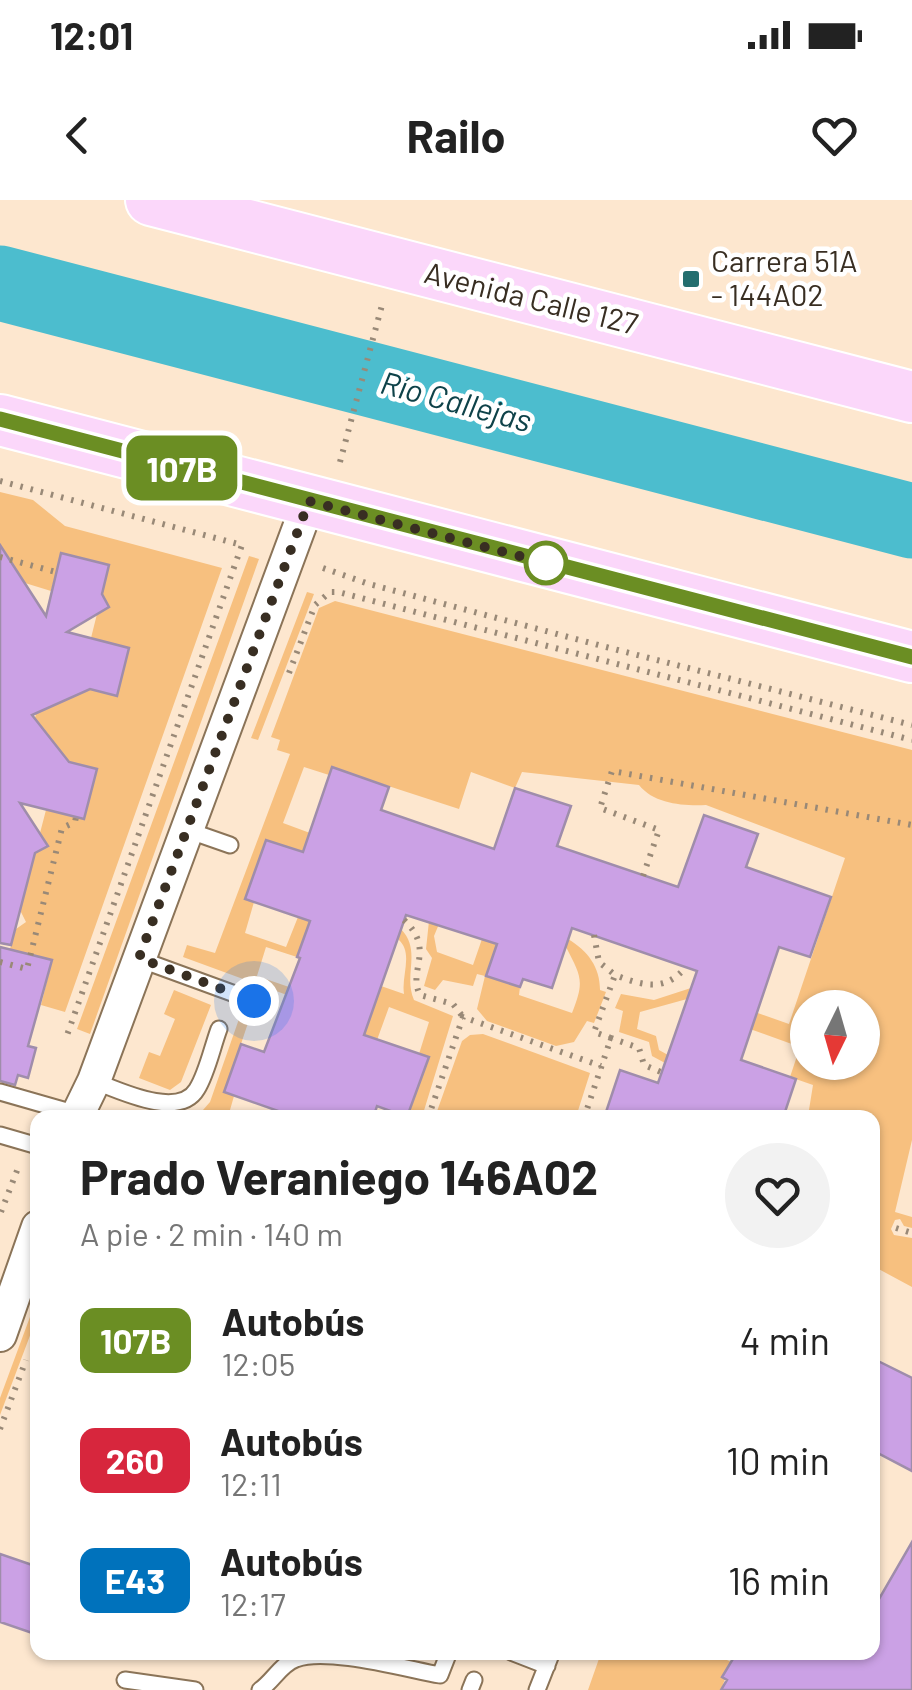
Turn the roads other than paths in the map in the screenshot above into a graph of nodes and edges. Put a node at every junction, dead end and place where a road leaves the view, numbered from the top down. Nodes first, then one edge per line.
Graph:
1 (151, 200) edge
2 (912, 397) edge
3 (0, 420) edge
4 (309, 501) junction
5 (912, 657) edge
6 (188, 830) junction
7 (230, 845) dead end
8 (139, 958) junction
9 (254, 1001) dead end
10 (219, 1029) dead end
11 (94, 1081) junction
12 (0, 1092) edge
13 (61, 1110) edge
14 (70, 1110) edge
15 (0, 1135) edge
16 (30, 1143) edge
17 (30, 1250) edge
18 (0, 1335) edge
19 (294, 1660) edge
20 (354, 1660) joint
21 (549, 1660) edge
22 (347, 1676) dead end
23 (126, 1680) dead end
24 (437, 1682) edge
25 (195, 1690) edge
26 (260, 1690) edge
27 (537, 1690) edge

1 - 2 main road, Avenida Calle 127
3 - 4 main road
4 - 5 main road
4 - 6 street
6 - 7 lane
6 - 8 street
8 - 9 lane
8 - 11 street
10 - 11 lane
11 - 14 street
12 - 13 lane
15 - 16 lane
17 - 18 street
19 - 26 lane
20 - 22 lane
20 - 24 lane
21 - 27 lane
23 - 25 lane

